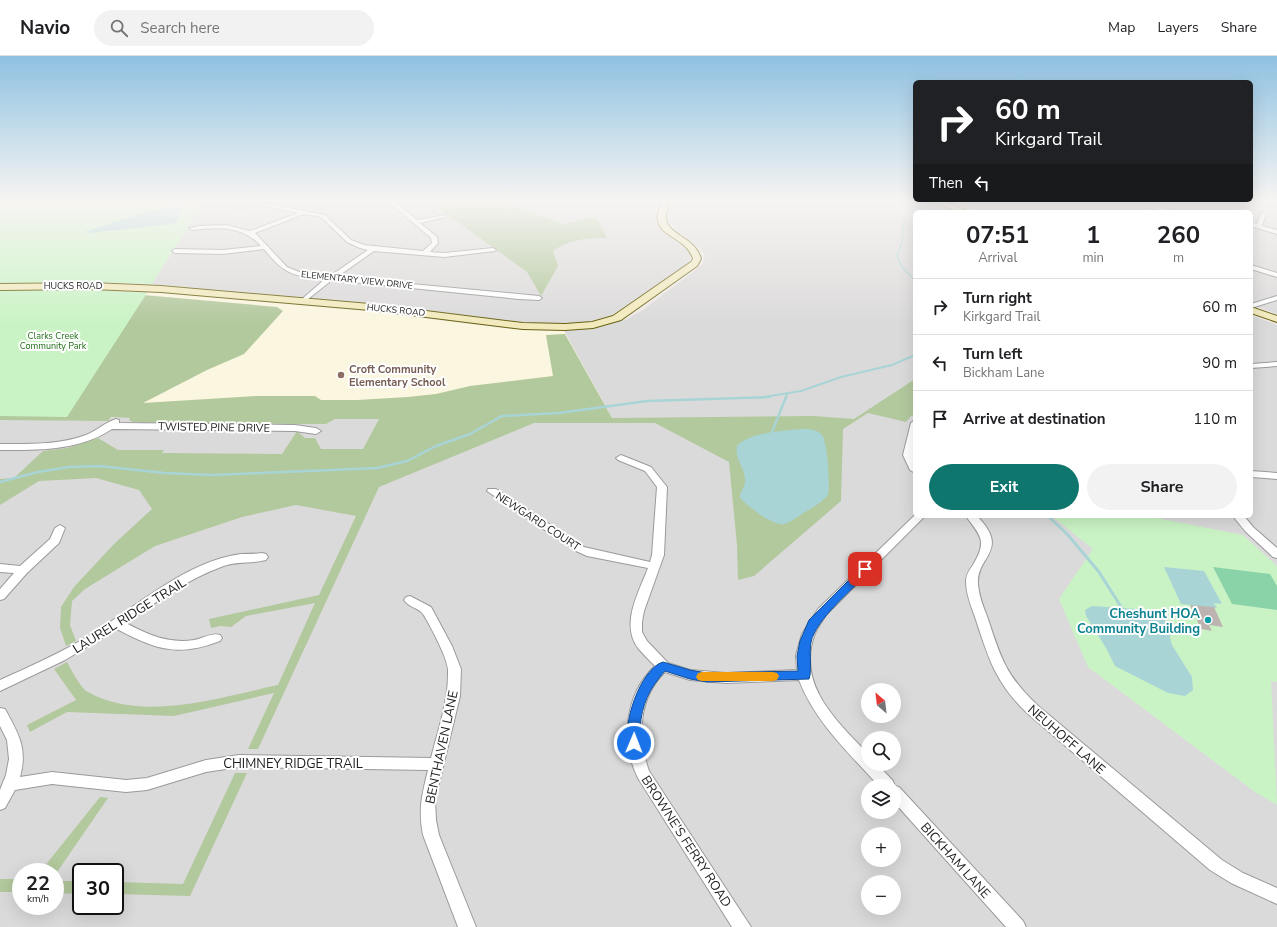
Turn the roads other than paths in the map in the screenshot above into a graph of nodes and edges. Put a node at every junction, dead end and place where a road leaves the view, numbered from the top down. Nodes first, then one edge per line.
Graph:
1 (262, 243) edge
2 (353, 243) edge
3 (434, 243) edge
4 (685, 243) edge
5 (265, 247) junction
6 (373, 250) junction
7 (493, 250) dead end
8 (175, 251) dead end
9 (424, 254) junction
10 (1253, 268) edge
11 (1277, 275) edge
12 (331, 278) junction
13 (0, 287) edge
14 (539, 298) dead end
15 (1277, 298) edge
16 (303, 301) junction
17 (1253, 305) edge
18 (1253, 311) edge
19 (1277, 319) edge
20 (1277, 364) edge
21 (1253, 366) edge
22 (316, 431) dead end
23 (913, 432) edge
24 (0, 447) edge
25 (621, 458) dead end
26 (913, 466) edge
27 (1253, 474) edge
28 (1277, 476) edge
29 (492, 491) dead end
30 (918, 518) edge
31 (973, 518) edge
32 (1240, 518) edge
33 (60, 528) dead end
34 (1277, 554) edge
35 (262, 557) dead end
36 (654, 566) junction
37 (0, 568) edge
38 (24, 570) junction
39 (0, 596) edge
40 (410, 600) dead end
41 (117, 624) junction
42 (216, 638) dead end
43 (663, 666) junction
44 (804, 676) junction
45 (0, 686) edge
46 (0, 713) edge
47 (861, 756) edge
48 (436, 764) junction
49 (874, 771) edge
50 (882, 779) edge
51 (9, 785) junction
52 (901, 800) edge
53 (0, 804) edge
54 (1277, 896) edge
55 (467, 927) edge
56 (742, 927) edge
57 (1017, 927) edge

1 - 5 street, ELEMENTARY VIEW DRIVE
2 - 6 street
3 - 9 street
4 - 16 main road, HUCKS ROAD
5 - 8 street
5 - 12 street, ELEMENTARY VIEW DRIVE
6 - 9 street
6 - 12 street
7 - 9 street
10 - 11 street
12 - 14 street, ELEMENTARY VIEW DRIVE
12 - 16 street
13 - 16 main road, HUCKS ROAD
15 - 17 street
18 - 19 main road
20 - 21 street
22 - 24 street, TWISTED PINE DRIVE
23 - 26 street
25 - 36 street
27 - 28 street
29 - 36 street, NEWGARD COURT
30 - 44 street
31 - 54 street, NEUHOFF LANE
32 - 34 street
33 - 38 street
35 - 41 street, LAUREL RIDGE TRAIL
36 - 43 street
37 - 38 street
38 - 39 street
40 - 48 street, BENTHAVEN LANE
41 - 42 street
41 - 45 street, LAUREL RIDGE TRAIL
43 - 44 street
43 - 56 street, BROWNE'S FERRY ROAD
44 - 47 street
46 - 51 street
48 - 51 street, CHIMNEY RIDGE TRAIL
48 - 55 street, BENTHAVEN LANE
49 - 50 street
51 - 53 street
52 - 57 street, BICKHAM LANE

